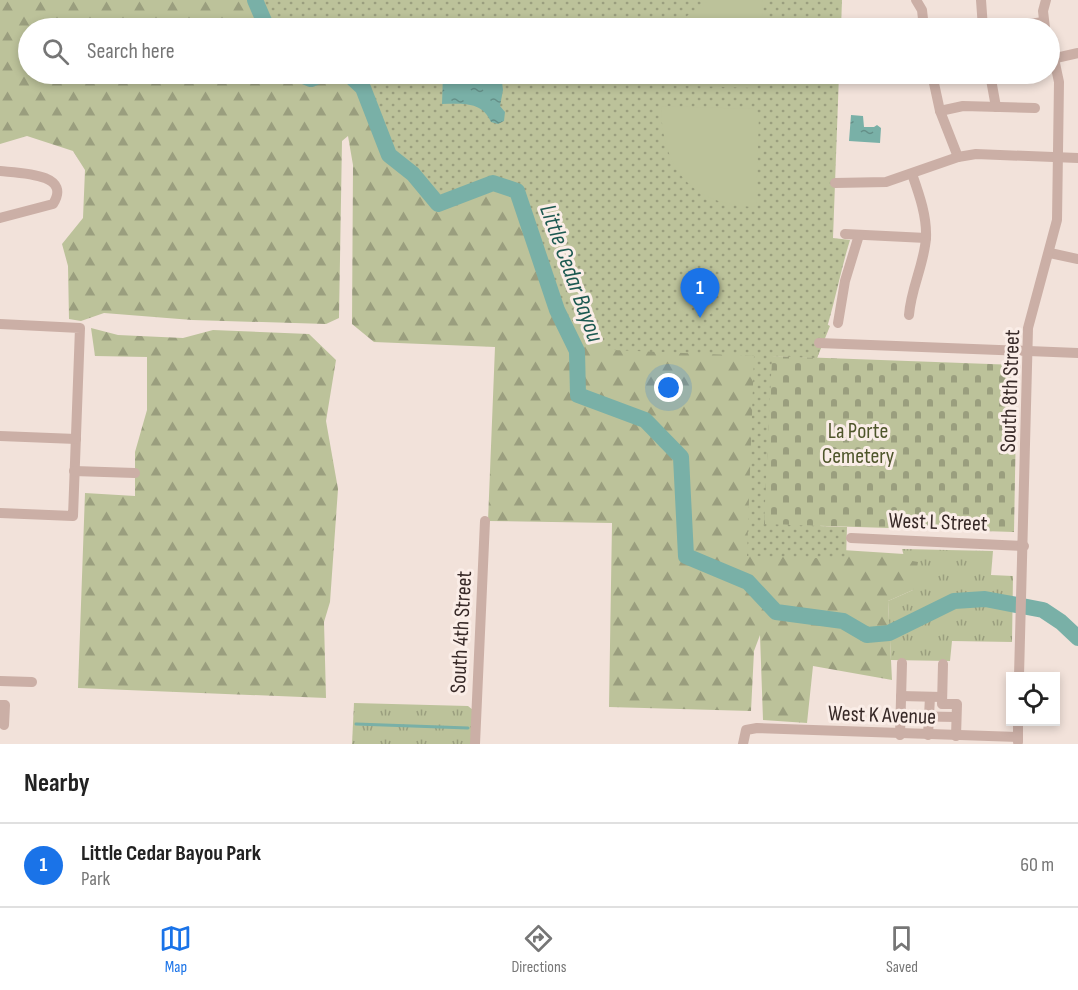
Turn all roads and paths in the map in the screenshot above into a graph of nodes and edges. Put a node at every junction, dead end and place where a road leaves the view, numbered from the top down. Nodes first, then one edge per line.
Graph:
1 (916, 0) edge
2 (981, 0) edge
3 (1046, 0) edge
4 (923, 18) edge
5 (982, 18) edge
6 (1045, 18) edge
7 (1078, 53) edge
8 (1060, 57) edge
9 (934, 84) edge
10 (992, 84) edge
11 (1059, 84) edge
12 (996, 107) junction
13 (1035, 108) dead end
14 (940, 111) junction
15 (958, 157) junction
16 (1058, 157) junction
17 (1078, 158) edge
18 (0, 171) edge
19 (912, 174) junction
20 (835, 183) dead end
21 (0, 218) edge
22 (845, 234) dead end
23 (859, 235) junction
24 (926, 238) junction
25 (1050, 253) junction
26 (1078, 259) edge
27 (909, 315) dead end
28 (838, 323) dead end
29 (0, 324) edge
30 (819, 343) dead end
31 (1027, 351) junction
32 (1078, 353) edge
33 (0, 436) edge
34 (76, 440) junction
35 (74, 471) junction
36 (135, 473) dead end
37 (0, 513) edge
38 (484, 522) dead end
39 (851, 538) dead end
40 (1024, 546) junction
41 (902, 663) dead end
42 (943, 664) dead end
43 (1020, 672) edge
44 (0, 681) edge
45 (32, 682) dead end
46 (901, 696) junction
47 (930, 697) junction
48 (942, 697) junction
49 (0, 705) edge
50 (900, 716) junction
51 (929, 717) junction
52 (956, 717) junction
53 (4, 725) dead end
54 (900, 735) junction
55 (928, 735) junction
56 (956, 736) junction
57 (1018, 741) edge
58 (475, 744) edge
59 (743, 744) edge

1 - 4 street
2 - 5 street
3 - 6 street
7 - 8 street
9 - 14 street
10 - 12 street
11 - 16 street, South 8th Street
12 - 13 street
12 - 14 street
14 - 15 street
15 - 16 street
15 - 19 street
16 - 17 street
16 - 25 street, South 8th Street
18 - 21 street
19 - 20 street
19 - 24 street
22 - 23 street
23 - 24 street
23 - 28 street
24 - 27 street
25 - 26 street
25 - 31 street, South 8th Street
29 - 34 street
30 - 31 street
31 - 32 street
31 - 40 street, South 8th Street
33 - 34 street
34 - 35 street
35 - 36 street
35 - 37 street
38 - 58 street, South 4th Street
39 - 40 street, West L Street
40 - 43 street, South 8th Street
41 - 46 street
42 - 48 street
44 - 45 street
46 - 47 street
46 - 50 street
47 - 48 street
47 - 51 street
48 - 52 street
49 - 53 street
50 - 51 street
50 - 54 street
51 - 52 street
51 - 55 street
52 - 56 street
54 - 55 street, West K Avenue
54 - 59 street, West K Avenue
55 - 56 street, West K Avenue
56 - 57 street, West K Avenue

